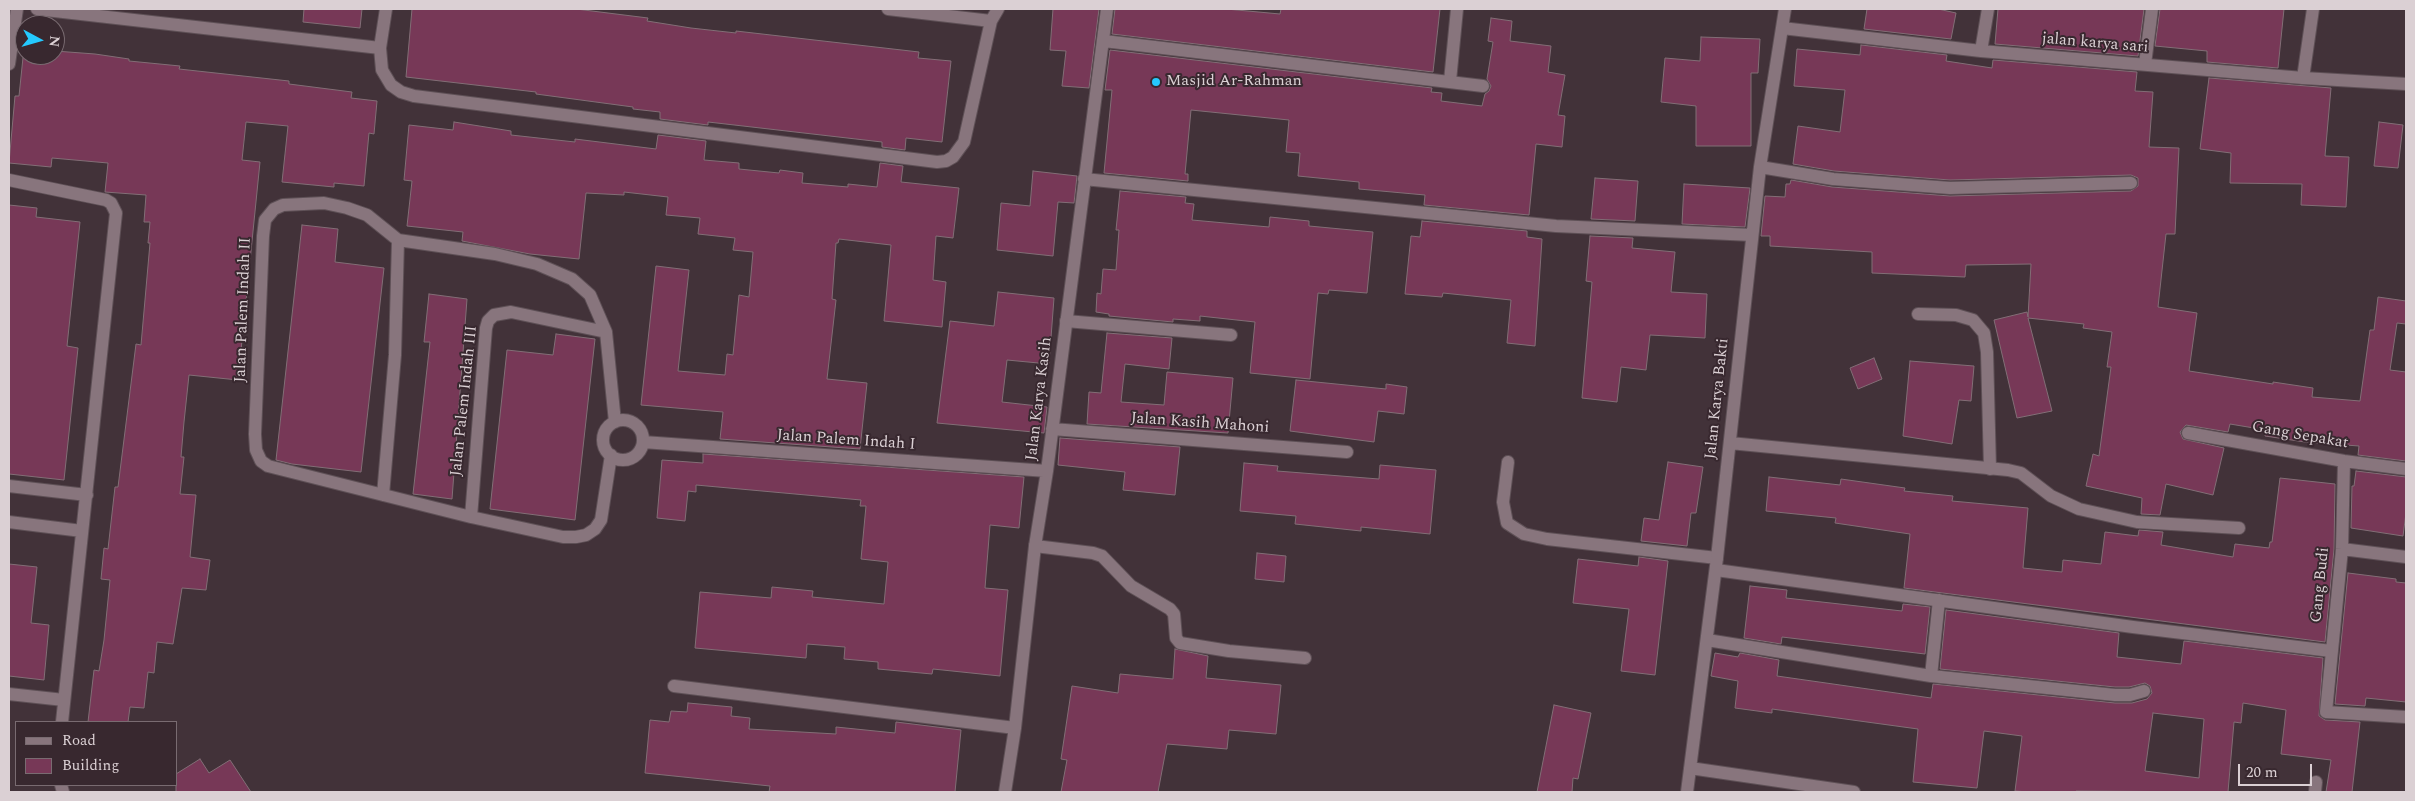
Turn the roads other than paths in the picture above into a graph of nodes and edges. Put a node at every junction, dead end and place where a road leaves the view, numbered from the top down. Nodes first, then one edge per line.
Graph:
1 (17, 9) edge
2 (37, 9) edge
3 (386, 9) edge
4 (888, 9) edge
5 (998, 9) edge
6 (1107, 9) edge
7 (1458, 9) edge
8 (1785, 9) edge
9 (1988, 9) edge
10 (2152, 9) edge
11 (2313, 9) edge
12 (991, 21) junction
13 (1782, 28) junction
14 (1104, 41) junction
15 (380, 48) junction
16 (1981, 51) junction
17 (9, 64) edge
18 (2145, 64) junction
19 (2303, 78) junction
20 (1450, 81) junction
21 (2406, 84) edge
22 (1483, 86) dead end
23 (1760, 167) junction
24 (1084, 179) junction
25 (9, 180) edge
26 (2131, 184) dead end
27 (1752, 235) junction
28 (398, 240) junction
29 (1918, 314) dead end
30 (1066, 322) junction
31 (606, 332) junction
32 (1232, 335) dead end
33 (615, 422) junction
34 (1052, 429) junction
35 (2188, 433) dead end
36 (643, 442) junction
37 (1730, 442) junction
38 (1347, 452) dead end
39 (611, 455) junction
40 (2344, 461) junction
41 (1508, 462) dead end
42 (1990, 469) junction
43 (2406, 469) edge
44 (1047, 471) junction
45 (9, 486) edge
46 (87, 495) junction
47 (382, 495) junction
48 (471, 517) junction
49 (9, 522) edge
50 (2239, 528) dead end
51 (82, 531) junction
52 (1035, 546) junction
53 (2342, 549) junction
54 (2406, 556) edge
55 (1717, 564) junction
56 (1939, 600) junction
57 (1707, 640) junction
58 (2330, 651) junction
59 (1305, 658) dead end
60 (1931, 676) junction
61 (674, 686) dead end
62 (2144, 691) dead end
63 (9, 694) edge
64 (64, 700) junction
65 (2406, 717) edge
66 (62, 721) edge
67 (1015, 728) junction
68 (1690, 768) junction
69 (1005, 792) edge
70 (1687, 792) edge
71 (1854, 792) edge

1 - 17 street
2 - 15 street
3 - 15 street
4 - 12 street
5 - 12 street
6 - 14 street, Jalan Karya Kasih
7 - 20 street
8 - 13 street, Jalan Karya Bakti
9 - 16 street
10 - 18 street
11 - 19 street
12 - 15 street
13 - 16 street, jalan karya sari
13 - 23 street, Jalan Karya Bakti
14 - 20 street
14 - 24 street, Jalan Karya Kasih
16 - 18 street, jalan karya sari
18 - 19 street, jalan karya sari
19 - 21 street, jalan karya sari
20 - 22 street
23 - 26 street
23 - 27 street, Jalan Karya Bakti
24 - 27 street
24 - 30 street, Jalan Karya Kasih
25 - 46 street
27 - 37 street, Jalan Karya Bakti
28 - 31 street
28 - 47 street
28 - 47 street, Jalan Palem Indah II
29 - 42 street
30 - 32 street
30 - 34 street, Jalan Karya Kasih
31 - 33 street
31 - 48 street, Jalan Palem Indah III
33 - 36 street
33 - 39 street
34 - 38 street, Jalan Kasih Mahoni
34 - 44 street, Jalan Karya Kasih
35 - 40 street, Gang Sepakat
36 - 39 street
36 - 44 street, Jalan Palem Indah I
37 - 42 street
37 - 55 street, Jalan Karya Bakti
39 - 48 street, Jalan Palem Indah II
40 - 43 street, Gang Sepakat
40 - 53 street, Gang Budi
41 - 55 street
42 - 50 street
44 - 52 street, Jalan Karya Kasih
45 - 46 street
46 - 51 street
47 - 48 street, Jalan Palem Indah II
49 - 51 street
51 - 64 street
52 - 59 street
52 - 67 street, Jalan Karya Kasih
53 - 54 street
53 - 58 street, Gang Budi
55 - 56 street
55 - 57 street, Jalan Karya Bakti
56 - 58 street
56 - 60 street
57 - 60 street
57 - 68 street, Jalan Karya Bakti
58 - 65 street, Gang Budi
60 - 62 street
61 - 67 street
63 - 64 street
64 - 66 street
67 - 69 street, Jalan Karya Kasih
68 - 70 street, Jalan Karya Bakti
68 - 71 street

